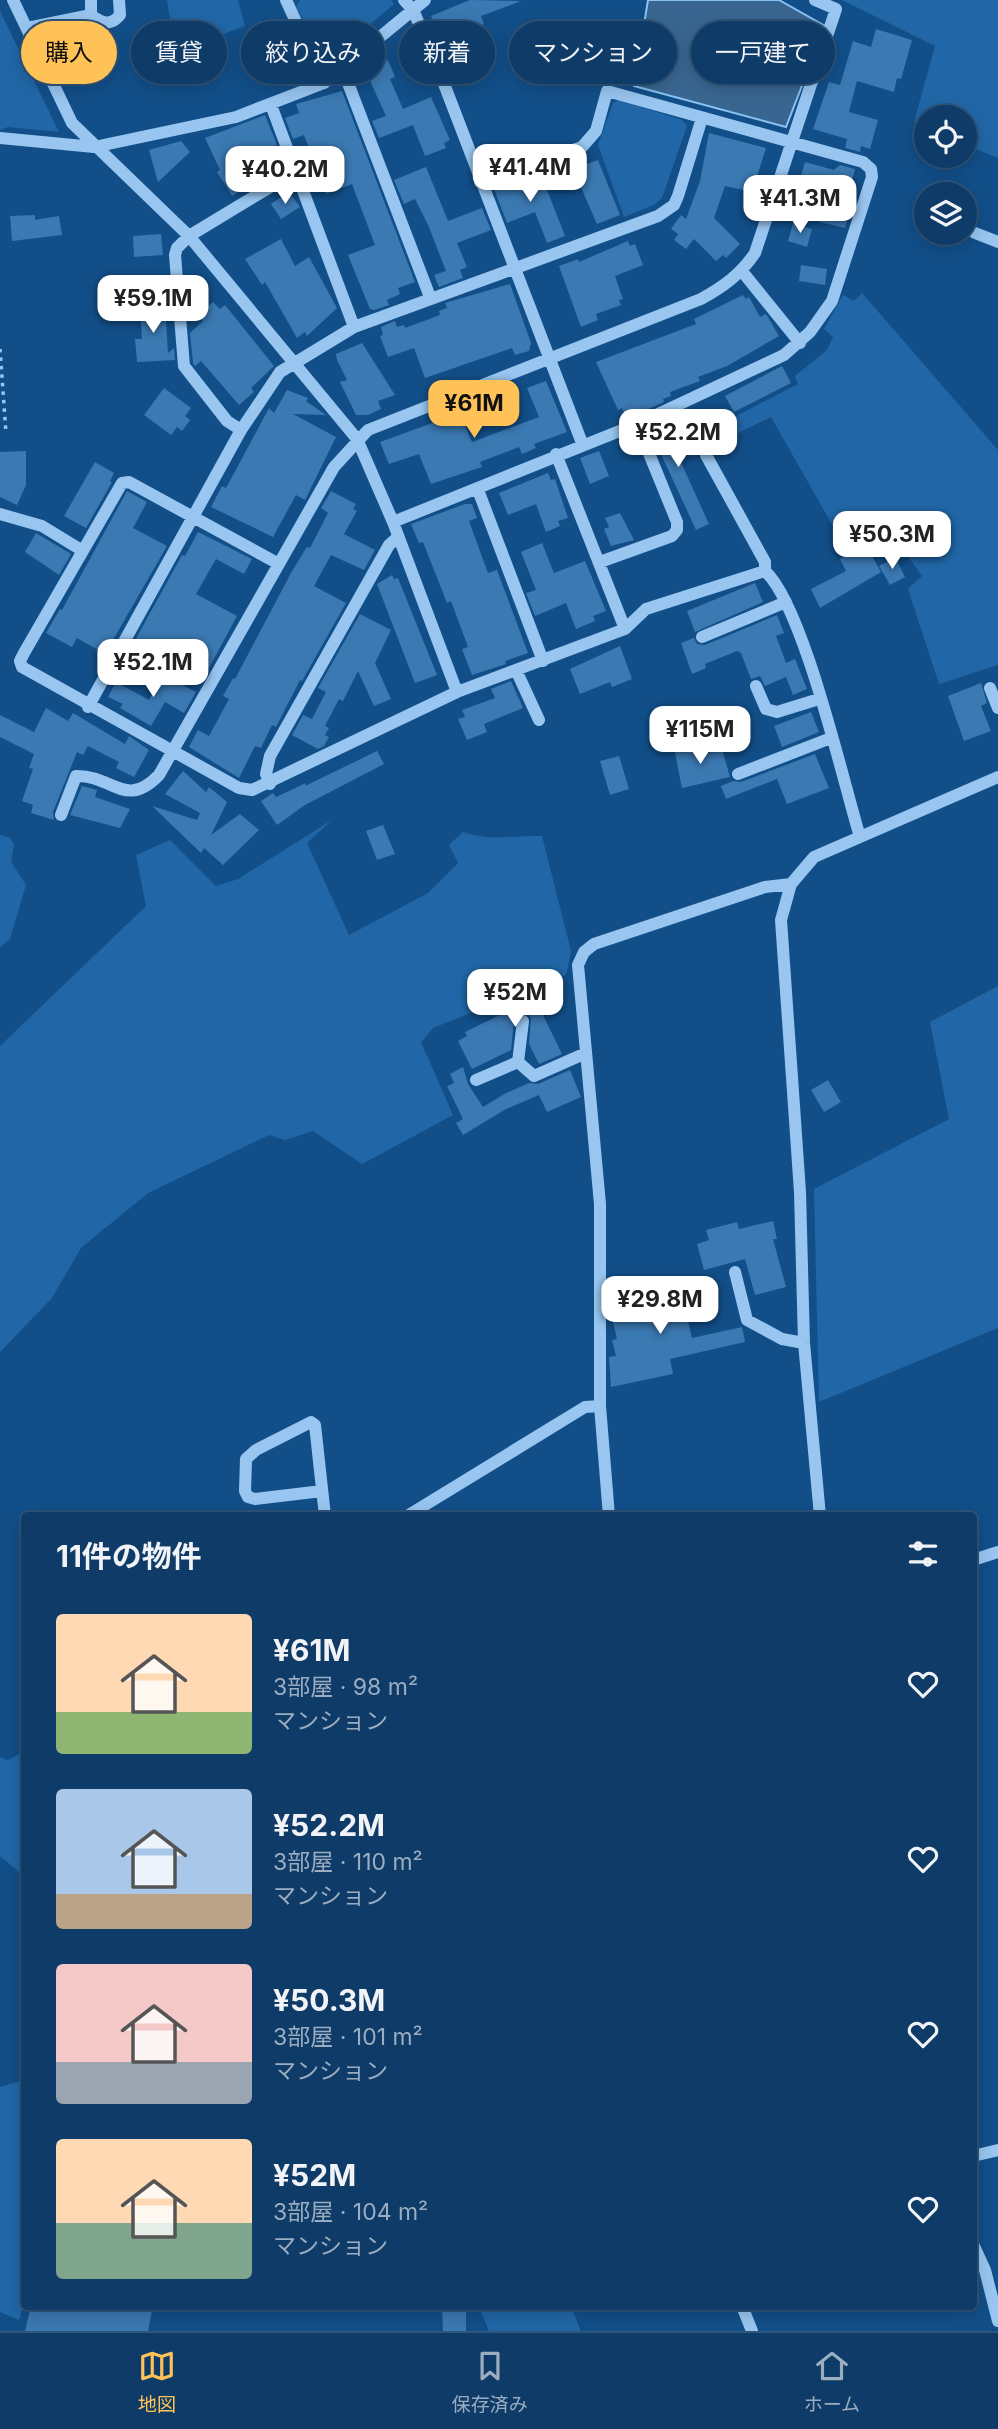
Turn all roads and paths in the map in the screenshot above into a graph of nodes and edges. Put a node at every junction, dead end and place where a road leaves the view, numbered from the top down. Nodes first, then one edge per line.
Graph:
1 (13, 0) edge
2 (91, 0) edge
3 (119, 0) edge
4 (286, 0) edge
5 (425, 0) edge
6 (815, 0) edge
7 (408, 5) edge
8 (91, 15) junction
9 (24, 21) edge
10 (61, 21) edge
11 (296, 21) edge
12 (385, 28) edge
13 (54, 84) edge
14 (322, 84) edge
15 (348, 84) edge
16 (271, 105) junction
17 (702, 118) junction
18 (0, 138) edge
19 (792, 141) junction
20 (94, 147) junction
21 (295, 172) junction
22 (480, 182) junction
23 (977, 234) edge
24 (189, 236) junction
25 (998, 242) edge
26 (512, 267) junction
27 (741, 270) junction
28 (430, 297) junction
29 (354, 327) junction
30 (800, 342) junction
31 (0, 349) edge
32 (548, 358) junction
33 (293, 361) junction
34 (636, 424) junction
35 (241, 430) junction
36 (6, 433) dead end
37 (357, 439) junction
38 (582, 443) junction
39 (556, 454) junction
40 (706, 455) dead end
41 (478, 491) junction
42 (0, 514) edge
43 (195, 517) junction
44 (393, 522) junction
45 (398, 537) junction
46 (83, 551) junction
47 (600, 562) junction
48 (279, 564) junction
49 (765, 570) junction
50 (786, 603) junction
51 (625, 629) junction
52 (702, 637) dead end
53 (543, 661) junction
54 (516, 670) junction
55 (756, 687) dead end
56 (990, 688) dead end
57 (457, 692) junction
58 (819, 699) junction
59 (88, 706) junction
60 (998, 708) edge
61 (539, 720) dead end
62 (831, 738) junction
63 (172, 751) junction
64 (738, 774) dead end
65 (998, 777) edge
66 (270, 784) junction
67 (61, 815) dead end
68 (860, 837) junction
69 (791, 884) junction
70 (523, 1021) dead end
71 (586, 1053) junction
72 (518, 1062) junction
73 (476, 1080) dead end
74 (735, 1272) dead end
75 (804, 1343) junction
76 (600, 1406) junction
77 (322, 1492) junction
78 (324, 1512) edge
79 (414, 1512) edge
80 (609, 1512) edge
81 (820, 1512) edge
82 (998, 1552) edge
83 (977, 1559) edge
84 (998, 2150) edge
85 (977, 2155) edge
86 (977, 2250) edge
87 (991, 2269) edge
88 (744, 2310) edge
89 (998, 2321) edge
90 (752, 2331) edge

1 - 9 street
2 - 8 street
3 - 8 street
4 - 11 street
5 - 7 street
6 - 19 street
7 - 12 street
7 - 22 street
8 - 10 street
13 - 20 street
14 - 16 street
15 - 28 street
16 - 20 street
16 - 21 street
17 - 19 street
17 - 22 street
17 - 26 street
18 - 20 street
19 - 27 street
19 - 30 street
20 - 24 street
21 - 24 street
21 - 29 street
22 - 26 street
23 - 25 street
24 - 33 street
24 - 35 street
26 - 28 street
26 - 32 street
27 - 30 street
27 - 32 street
28 - 29 street
29 - 33 street
30 - 34 street
31 - 36 path
32 - 37 street
32 - 38 street
33 - 35 street
33 - 37 street
34 - 38 street
34 - 47 street
35 - 43 street
37 - 44 street
37 - 48 street
38 - 39 street
39 - 41 street
39 - 47 street
40 - 49 street
41 - 44 street
41 - 53 street
42 - 46 street
43 - 46 street
43 - 48 street
43 - 59 street
44 - 45 street
45 - 57 street
45 - 66 street
46 - 59 street
47 - 51 street
48 - 63 street
49 - 50 street
49 - 51 street
50 - 52 street
50 - 58 street
51 - 53 street
53 - 54 street
54 - 57 street
54 - 61 street
55 - 58 street
56 - 60 street
57 - 66 street
58 - 62 street
59 - 63 street
62 - 64 street
62 - 68 street
63 - 66 street
63 - 67 street
65 - 68 street
68 - 69 street
69 - 71 street
69 - 75 street
70 - 72 street
71 - 72 street
71 - 76 street
72 - 73 street
74 - 75 street
75 - 81 street
76 - 79 street
76 - 80 street
77 - 77 street
77 - 78 street
82 - 83 street
84 - 85 street
86 - 87 street
87 - 89 street
88 - 90 street

